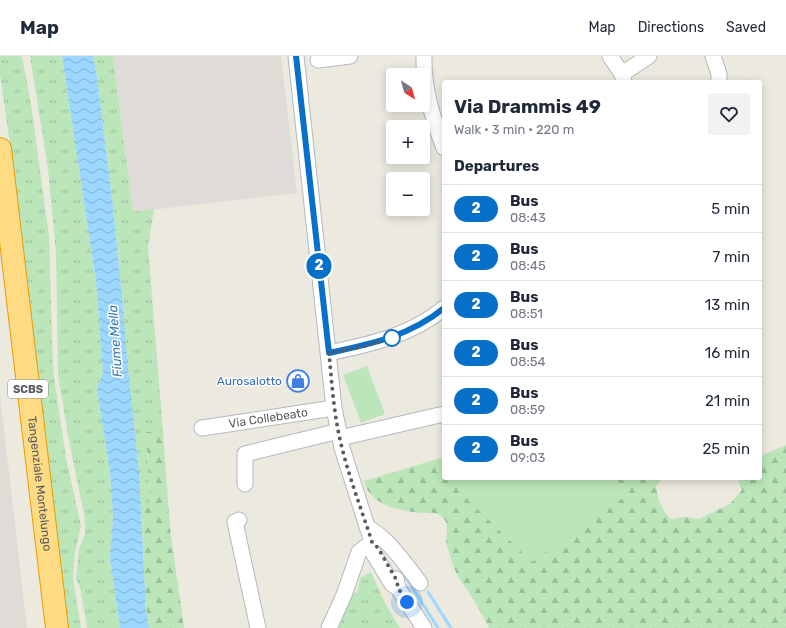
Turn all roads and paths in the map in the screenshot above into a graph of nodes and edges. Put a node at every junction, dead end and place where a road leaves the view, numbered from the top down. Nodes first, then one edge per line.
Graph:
1 (296, 56) edge
2 (350, 56) edge
3 (424, 56) edge
4 (610, 56) edge
5 (649, 56) edge
6 (713, 56) edge
7 (318, 60) dead end
8 (623, 78) edge
9 (719, 80) edge
10 (442, 143) edge
11 (0, 149) edge
12 (0, 264) edge
13 (442, 310) edge
14 (329, 353) junction
15 (334, 408) junction
16 (442, 414) edge
17 (202, 428) dead end
18 (339, 434) junction
19 (245, 484) dead end
20 (239, 520) dead end
21 (367, 527) junction
22 (372, 542) junction
23 (420, 583) dead end
24 (44, 628) edge
25 (57, 628) edge
26 (258, 628) edge
27 (329, 628) edge
28 (424, 628) edge

1 - 14 street
2 - 7 street
3 - 10 street
4 - 8 street
5 - 8 street
6 - 9 street
11 - 25 highway, Tangenziale Montelungo / SCBS
12 - 24 highway, Tangenziale Montelungo / SCBS
13 - 14 street
14 - 15 street
15 - 17 street, Via Collebeato
15 - 18 street
16 - 18 street
18 - 19 street
18 - 21 street
20 - 26 street
21 - 22 street
21 - 23 street
22 - 27 street
22 - 28 street

